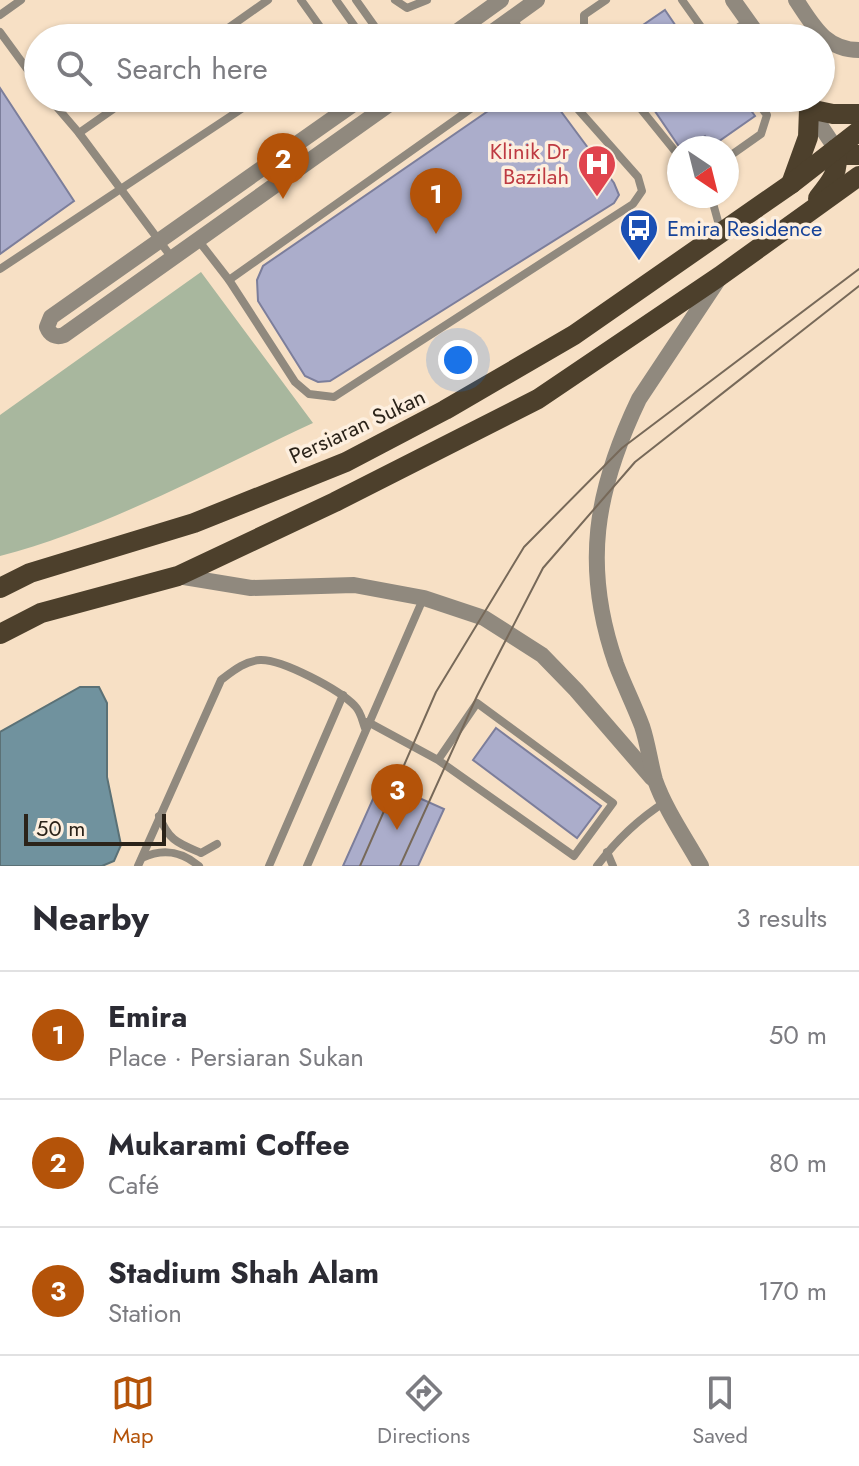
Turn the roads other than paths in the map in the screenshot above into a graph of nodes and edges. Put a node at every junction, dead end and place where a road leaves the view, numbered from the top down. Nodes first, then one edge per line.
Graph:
1 (21, 0) edge
2 (268, 0) edge
3 (301, 0) edge
4 (336, 0) edge
5 (356, 0) edge
6 (395, 0) edge
7 (427, 0) edge
8 (501, 0) edge
9 (537, 0) edge
10 (606, 0) edge
11 (682, 0) edge
12 (733, 0) edge
13 (796, 0) edge
14 (0, 15) edge
15 (513, 17) junction
16 (748, 21) junction
17 (234, 24) edge
18 (318, 24) edge
19 (353, 24) edge
20 (373, 24) edge
21 (468, 24) edge
22 (503, 24) edge
23 (516, 24) edge
24 (584, 24) edge
25 (699, 24) edge
26 (743, 24) edge
27 (750, 24) edge
28 (813, 24) edge
29 (0, 32) edge
30 (835, 46) edge
31 (859, 50) edge
32 (24, 65) edge
33 (61, 112) edge
34 (109, 112) edge
35 (237, 112) edge
36 (342, 112) edge
37 (378, 112) edge
38 (466, 112) edge
39 (580, 112) edge
40 (643, 112) edge
41 (765, 112) edge
42 (807, 112) edge
43 (812, 112) edge
44 (828, 112) edge
45 (859, 114) edge
46 (859, 131) edge
47 (79, 133) junction
48 (667, 141) edge
49 (836, 149) junction
50 (739, 150) edge
51 (859, 155) edge
52 (859, 176) edge
53 (791, 184) junction
54 (714, 208) edge
55 (799, 221) junction
56 (721, 232) junction
57 (159, 239) junction
58 (198, 240) junction
59 (172, 258) junction
60 (0, 269) edge
61 (720, 276) junction
62 (229, 280) junction
63 (30, 573) junction
64 (0, 575) edge
65 (178, 576) junction
66 (0, 588) edge
67 (424, 598) junction
68 (41, 613) junction
69 (0, 619) edge
70 (0, 634) edge
71 (343, 695) junction
72 (366, 725) junction
73 (438, 760) junction
74 (656, 782) junction
75 (666, 802) junction
76 (159, 816) junction
77 (217, 844) dead end
78 (607, 852) junction
79 (139, 862) edge
80 (198, 865) edge
81 (269, 866) edge
82 (307, 866) edge
83 (597, 866) edge
84 (613, 866) edge
85 (701, 866) edge

1 - 14 lane
2 - 17 lane
3 - 18 lane
4 - 19 lane
5 - 20 lane
6 - 7 lane
8 - 21 street
9 - 15 street
10 - 24 lane
11 - 25 lane
12 - 16 street
13 - 28 street
15 - 22 street
15 - 23 lane
16 - 26 lane
16 - 27 street
29 - 32 lane
30 - 31 street
33 - 47 lane
34 - 47 lane
35 - 60 lane
36 - 57 street
37 - 58 street
38 - 62 lane
39 - 62 lane
40 - 48 lane
41 - 50 lane
42 - 53 main road
43 - 49 street
44 - 45 main road
46 - 49 main road, Persiaran Sukan
47 - 57 lane
49 - 51 main road
49 - 53 main road, Persiaran Sukan
49 - 55 main road
52 - 55 main road
53 - 56 main road, Persiaran Sukan
54 - 56 lane
55 - 61 main road
56 - 63 main road, Persiaran Sukan
57 - 59 lane
57 - 59 street
58 - 59 street
58 - 62 lane
61 - 65 main road
61 - 74 street
63 - 64 main road
63 - 66 main road, Persiaran Sukan
65 - 67 street
65 - 68 main road
67 - 72 lane
67 - 74 street
68 - 69 main road
68 - 70 main road
71 - 72 lane
71 - 76 lane
71 - 81 lane
72 - 73 lane
72 - 82 lane
73 - 73 lane
74 - 75 street
75 - 78 lane
75 - 85 street
76 - 77 lane
76 - 79 lane
78 - 83 lane
78 - 84 lane
79 - 80 lane

